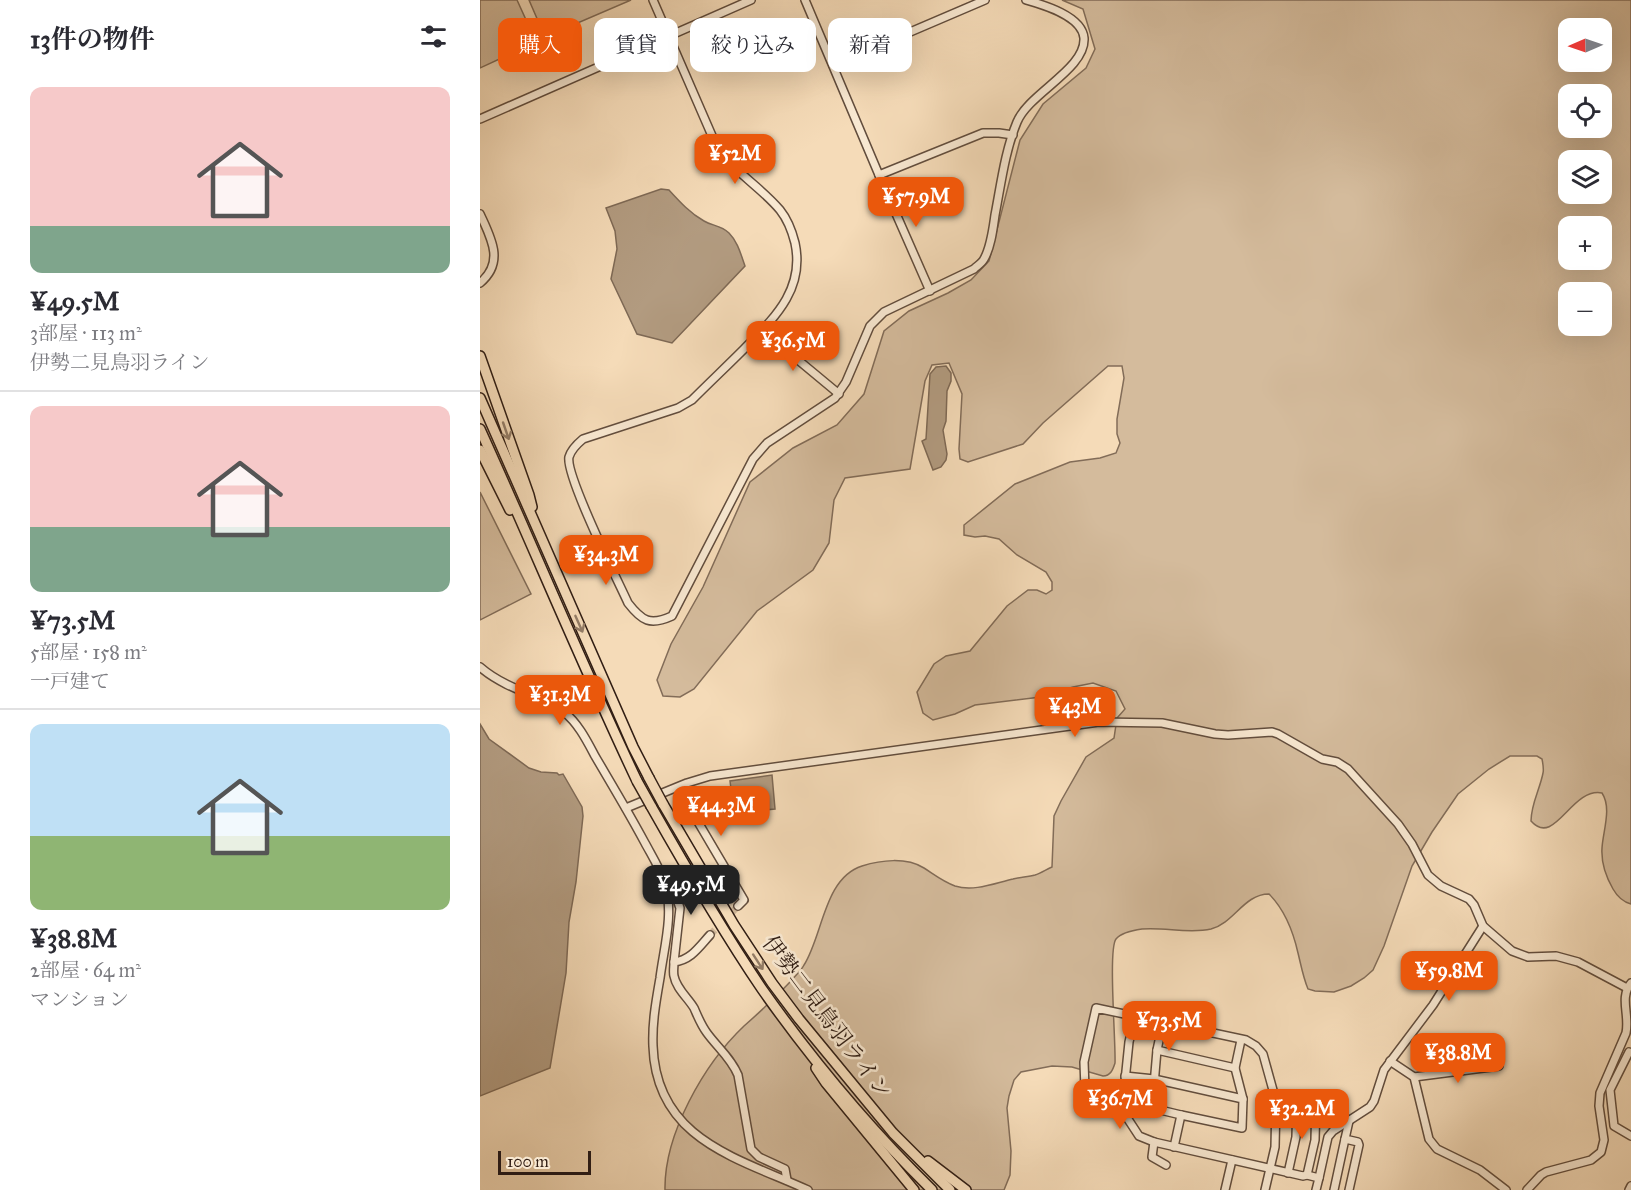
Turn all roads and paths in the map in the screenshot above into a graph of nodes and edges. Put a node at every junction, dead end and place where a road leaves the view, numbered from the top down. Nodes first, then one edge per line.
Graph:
1 (653, 0) edge
2 (751, 0) edge
3 (805, 0) edge
4 (985, 0) edge
5 (1026, 0) edge
6 (660, 18) edge
7 (912, 31) edge
8 (678, 32) edge
9 (828, 55) edge
10 (678, 59) edge
11 (594, 69) edge
12 (835, 72) edge
13 (480, 119) edge
14 (1013, 135) junction
15 (879, 175) junction
16 (480, 213) edge
17 (480, 283) edge
18 (930, 291) junction
19 (762, 330) junction
20 (480, 356) edge
21 (840, 394) junction
22 (480, 398) edge
23 (480, 429) edge
24 (480, 450) edge
25 (535, 524) junction
26 (543, 570) junction
27 (480, 667) edge
28 (678, 788) junction
29 (626, 808) junction
30 (667, 893) junction
31 (738, 906) dead end
32 (1482, 926) junction
33 (710, 934) tunnel mouth
34 (674, 962) junction
35 (1629, 985) edge
36 (1135, 1016) junction
37 (1163, 1022) junction
38 (790, 1027) junction
39 (1241, 1040) junction
40 (1157, 1050) junction
41 (1618, 1051) junction
42 (1630, 1052) edge
43 (1390, 1061) junction
44 (1499, 1066) dead end
45 (1235, 1068) junction
46 (1125, 1076) junction
47 (1414, 1077) junction
48 (1154, 1079) junction
49 (1243, 1099) junction
50 (1276, 1101) junction
51 (1297, 1101) junction
52 (871, 1108) junction
53 (1122, 1110) junction
54 (1181, 1114) junction
55 (1348, 1121) junction
56 (1630, 1132) edge
57 (1345, 1139) junction
58 (1154, 1142) junction
59 (1174, 1147) junction
60 (1232, 1160) junction
61 (1167, 1165) dead end
62 (1269, 1168) junction
63 (1288, 1173) junction
64 (1307, 1175) junction
65 (1319, 1178) junction
66 (787, 1180) junction
67 (808, 1190) edge
68 (914, 1190) edge
69 (932, 1190) edge
70 (950, 1190) edge
71 (966, 1190) edge
72 (1225, 1190) edge
73 (1265, 1190) edge
74 (1316, 1190) edge
75 (1334, 1190) edge
76 (1349, 1190) edge
77 (1506, 1190) edge
78 (1527, 1190) edge

1 - 6 street
2 - 8 street
3 - 9 street
4 - 7 street
5 - 14 street
10 - 19 street
11 - 13 street
12 - 15 street
14 - 15 street
14 - 18 street
15 - 18 street
16 - 17 street
18 - 21 street
19 - 21 street
19 - 21 street
20 -> 25 main road
22 - 25 main road, 伊勢二見鳥羽ライン
23 - 26 main road, 伊勢二見鳥羽ライン
24 - 26 main road
25 -> 52 main road, 伊勢二見鳥羽ライン, bridge
26 - 38 main road, 伊勢二見鳥羽ライン, bridge
27 - 29 street
28 - 29 street
28 - 31 street
28 - 32 street
29 - 30 street
30 - 34 street
30 - 66 street
32 - 35 street
32 - 43 street
33 - 34 street
34 - 66 street
35 - 41 street
36 - 37 street
36 - 46 street
36 - 53 street
37 - 39 street
37 - 40 street
38 - 68 main road
38 - 69 main road, 伊勢二見鳥羽ライン
39 - 45 street
39 - 50 street
40 - 45 street
40 - 48 street
41 - 42 street
41 - 78 street
42 - 56 street
43 - 47 street
43 - 55 street
44 - 47 street
45 - 49 street
46 - 48 street
46 - 53 street
47 - 77 street
48 - 49 street
48 - 54 street
49 - 54 street
50 - 51 street
50 - 62 street
51 - 63 street
51 - 64 street
52 - 70 main road, 伊勢二見鳥羽ライン
52 - 71 main road
53 - 58 street
54 - 59 street
55 - 57 street
55 - 65 street
57 - 75 street
57 - 76 street
58 - 59 street
58 - 61 street
59 - 60 street
60 - 62 street
60 - 72 street
62 - 63 street
62 - 73 street
63 - 64 street
64 - 65 street
65 - 74 street
66 - 67 street

